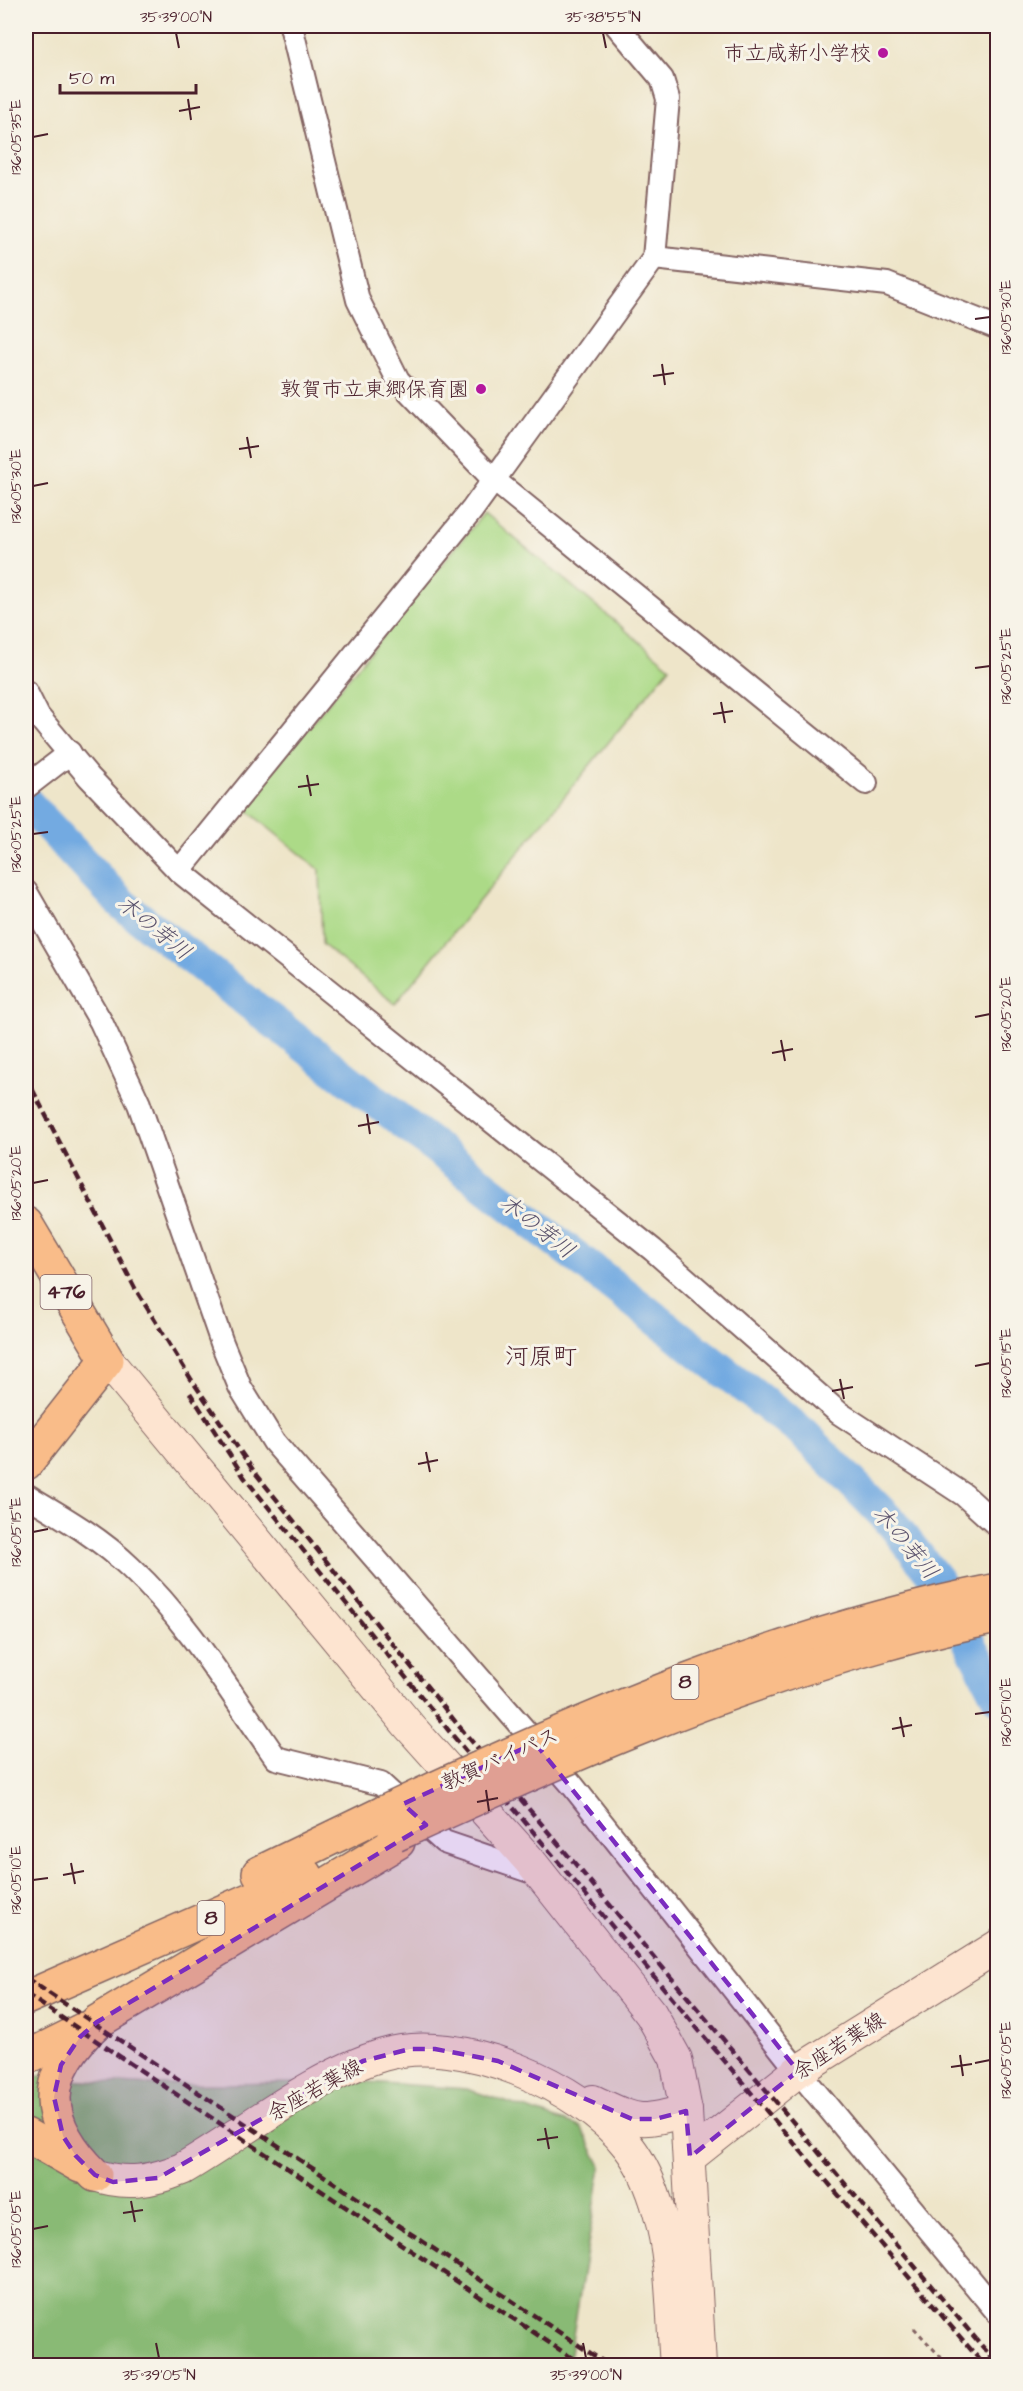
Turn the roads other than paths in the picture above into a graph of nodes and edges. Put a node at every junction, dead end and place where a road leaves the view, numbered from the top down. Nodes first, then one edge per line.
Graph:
1 (291, 26) edge
2 (616, 26) edge
3 (654, 258) junction
4 (998, 328) edge
5 (494, 480) junction
6 (26, 692) edge
7 (61, 760) junction
8 (866, 783) dead end
9 (26, 787) edge
10 (179, 871) junction
11 (26, 892) edge
12 (26, 1224) edge
13 (107, 1360) junction
14 (26, 1463) edge
15 (26, 1495) edge
16 (998, 1526) edge
17 (998, 1578) edge
18 (998, 1590) edge
19 (998, 1617) edge
20 (755, 1655) junction
21 (393, 1830) junction
22 (541, 1875) junction
23 (135, 1932) junction
24 (998, 1946) edge
25 (26, 1977) edge
26 (26, 1988) edge
27 (26, 1998) edge
28 (97, 2022) junction
29 (26, 2058) edge
30 (798, 2071) junction
31 (545, 2082) junction
32 (686, 2111) junction
33 (26, 2135) edge
34 (690, 2157) junction
35 (95, 2175) junction
36 (998, 2313) edge
37 (676, 2366) edge
38 (700, 2366) edge

1 - 5 street
2 - 3 street
3 - 4 street
3 - 5 street
5 - 8 street
5 - 10 street
6 - 7 street
7 - 9 street
7 - 10 street
10 - 16 street
11 - 30 street
12 - 13 highway, 476
13 - 14 highway
13 - 22 main road
15 - 22 street
17 - 20 highway, bridge
18 - 20 highway, 敦賀バイパス / 8, bridge
19 - 21 highway, 敦賀バイパス / 8, bridge
20 - 21 highway, 敦賀バイパス / 8, bridge
21 - 23 highway, 敦賀バイパス / 8
21 - 27 highway, 敦賀バイパス / 8
21 - 28 highway
22 - 32 main road
23 - 25 highway
23 - 26 highway, 敦賀バイパス / 8
24 - 30 main road, 余座若葉線
28 - 29 highway
28 - 35 highway
30 - 34 main road, 余座若葉線
30 - 36 street
31 - 32 main road, 余座若葉線
31 - 35 main road, 余座若葉線
31 - 37 main road, 余座若葉線
32 - 34 main road
33 - 35 highway
34 - 38 main road

